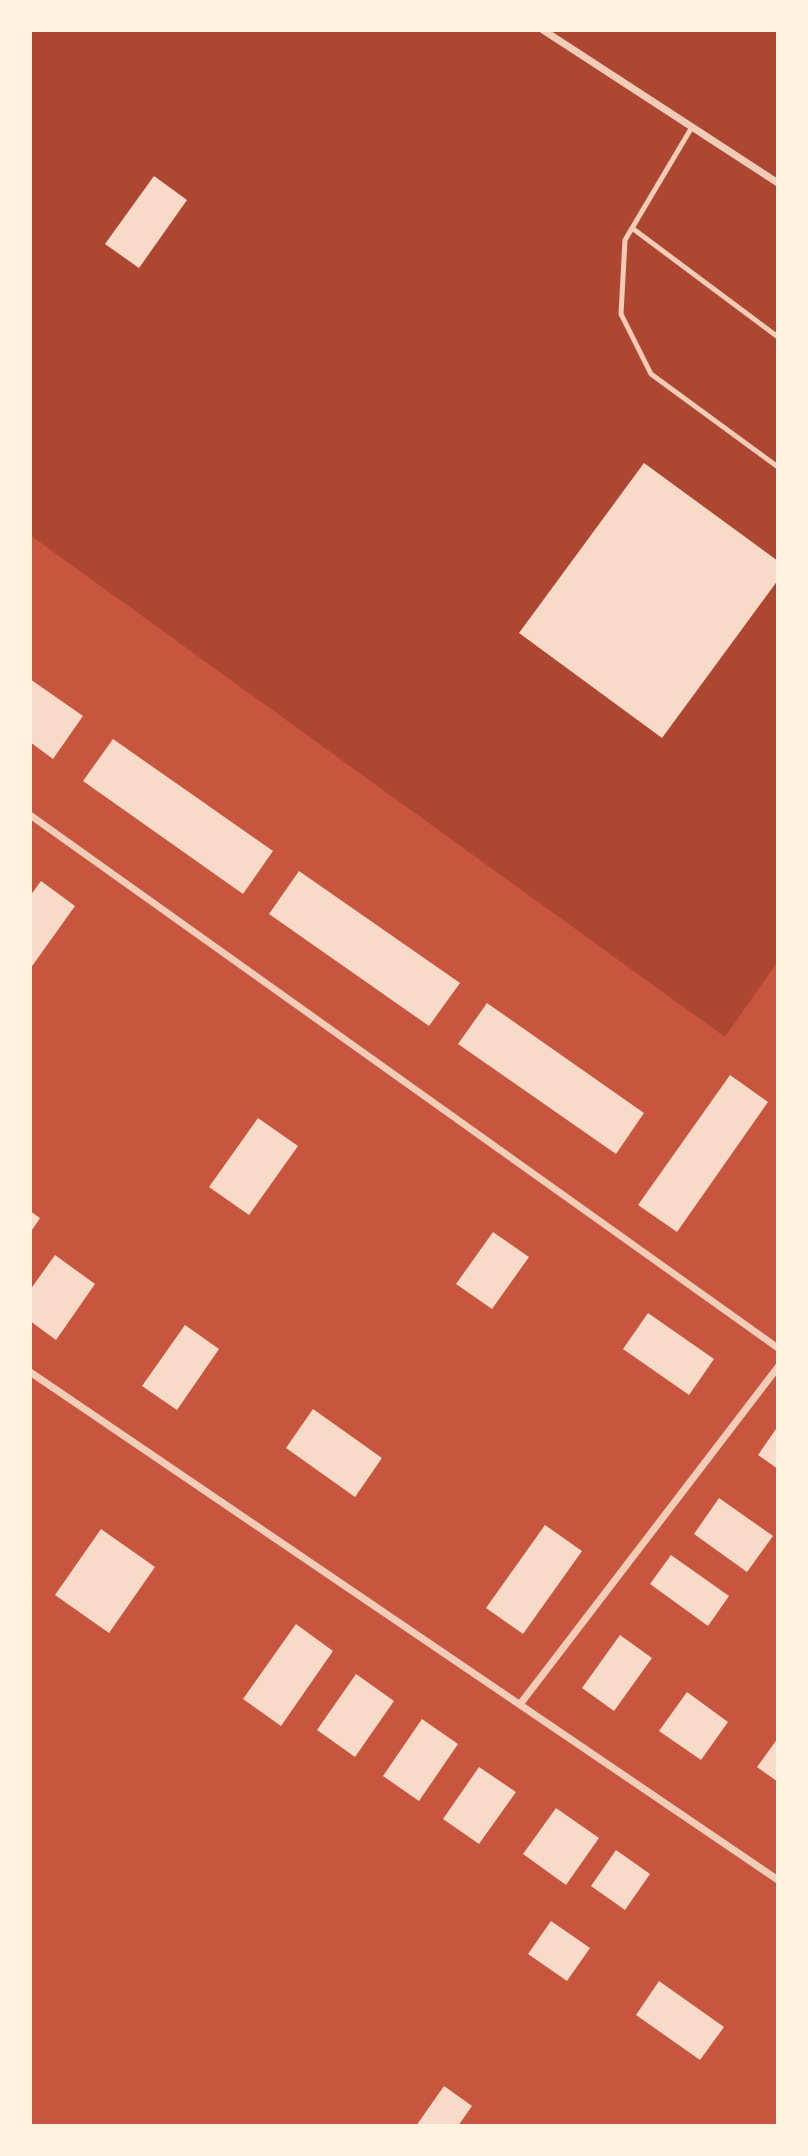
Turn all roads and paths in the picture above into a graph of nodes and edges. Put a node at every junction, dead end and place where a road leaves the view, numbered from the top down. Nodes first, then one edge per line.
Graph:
1 (543, 30) edge
2 (692, 127) junction
3 (778, 183) edge
4 (632, 228) junction
5 (778, 337) edge
6 (778, 467) edge
7 (30, 815) edge
8 (778, 1348) edge
9 (778, 1367) edge
10 (30, 1372) edge
11 (522, 1703) junction
12 (778, 1880) edge

1 - 2 street
2 - 3 street
2 - 4 lane
4 - 5 lane
4 - 6 lane
7 - 8 street
9 - 11 street
10 - 11 street
11 - 12 street

